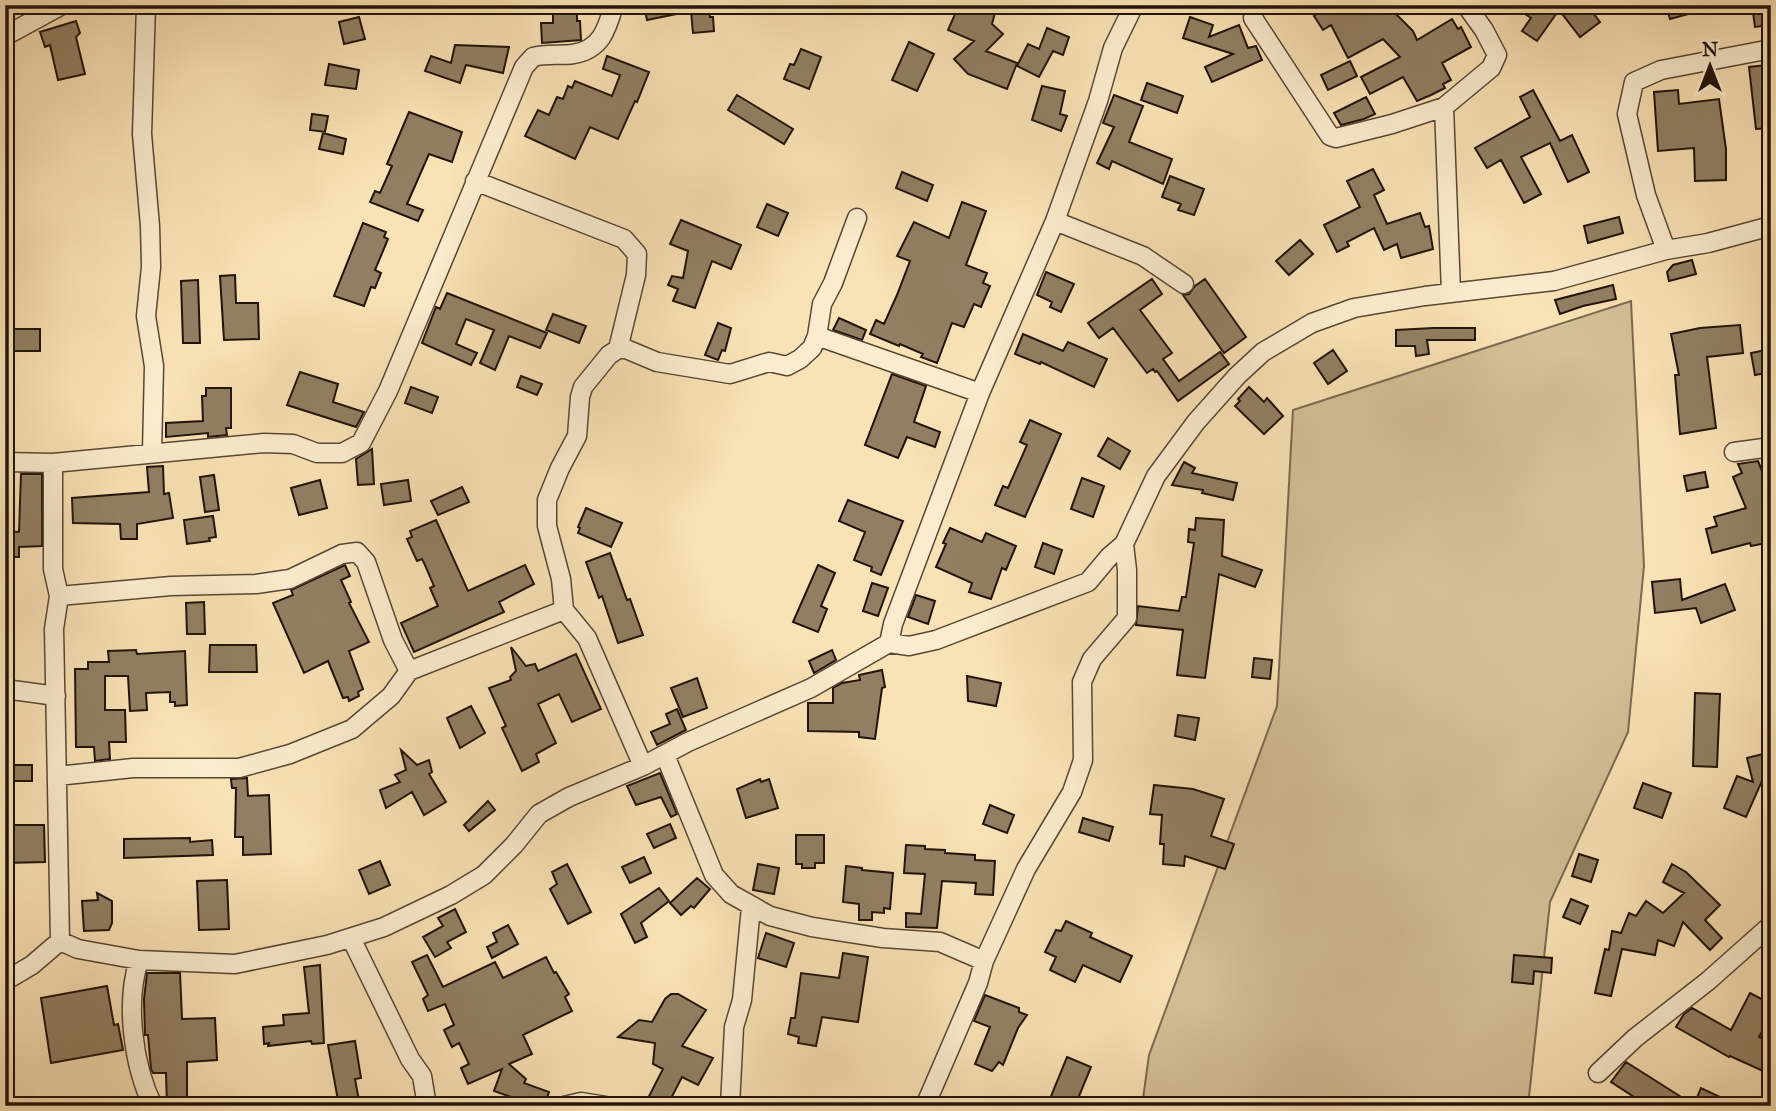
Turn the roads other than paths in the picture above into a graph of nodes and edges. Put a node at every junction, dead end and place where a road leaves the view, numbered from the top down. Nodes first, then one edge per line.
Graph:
1 (62, 5) edge
2 (146, 5) edge
3 (614, 5) edge
4 (1134, 5) edge
5 (1466, 5) edge
6 (1253, 18) dead end
7 (5, 36) edge
8 (1771, 48) edge
9 (1444, 107) junction
10 (475, 181) junction
11 (857, 218) dead end
12 (1055, 221) junction
13 (1771, 226) edge
14 (1666, 250) junction
15 (1184, 284) dead end
16 (1451, 293) junction
17 (817, 336) junction
18 (618, 349) junction
19 (980, 393) junction
20 (1771, 447) edge
21 (152, 452) junction
22 (1734, 452) dead end
23 (5, 463) edge
24 (53, 463) junction
25 (1124, 544) junction
26 (59, 596) junction
27 (564, 610) junction
28 (889, 643) junction
29 (409, 671) junction
30 (5, 689) edge
31 (56, 696) junction
32 (665, 755) junction
33 (643, 766) junction
34 (57, 776) junction
35 (751, 907) junction
36 (1771, 925) edge
37 (351, 938) junction
38 (60, 941) junction
39 (139, 960) junction
40 (984, 961) junction
41 (5, 981) edge
42 (1598, 1073) dead end
43 (149, 1098) edge
44 (133, 1106) edge
45 (427, 1106) edge
46 (564, 1106) edge
47 (606, 1106) edge
48 (730, 1106) edge
49 (925, 1106) edge

1 - 7 street
2 - 21 street
3 - 10 street
4 - 12 street
5 - 9 street
6 - 9 street
8 - 14 street
9 - 16 street
10 - 18 street
10 - 21 street
11 - 17 street
12 - 15 street
12 - 19 street
13 - 14 street
14 - 16 street
16 - 25 street
17 - 18 street
17 - 19 street
18 - 27 street
19 - 28 street
20 - 22 street
21 - 24 street
23 - 24 street
24 - 26 street
25 - 28 street
25 - 40 street
26 - 29 street
26 - 31 street
27 - 29 street
27 - 33 street
28 - 32 street
29 - 34 street
30 - 31 street
31 - 34 street
32 - 33 street
32 - 35 street
33 - 37 street
34 - 38 street
35 - 40 street
35 - 48 street
36 - 42 street
37 - 39 street
37 - 45 street
38 - 39 street
38 - 41 street
39 - 43 street
40 - 49 street
43 - 44 street
46 - 47 street

